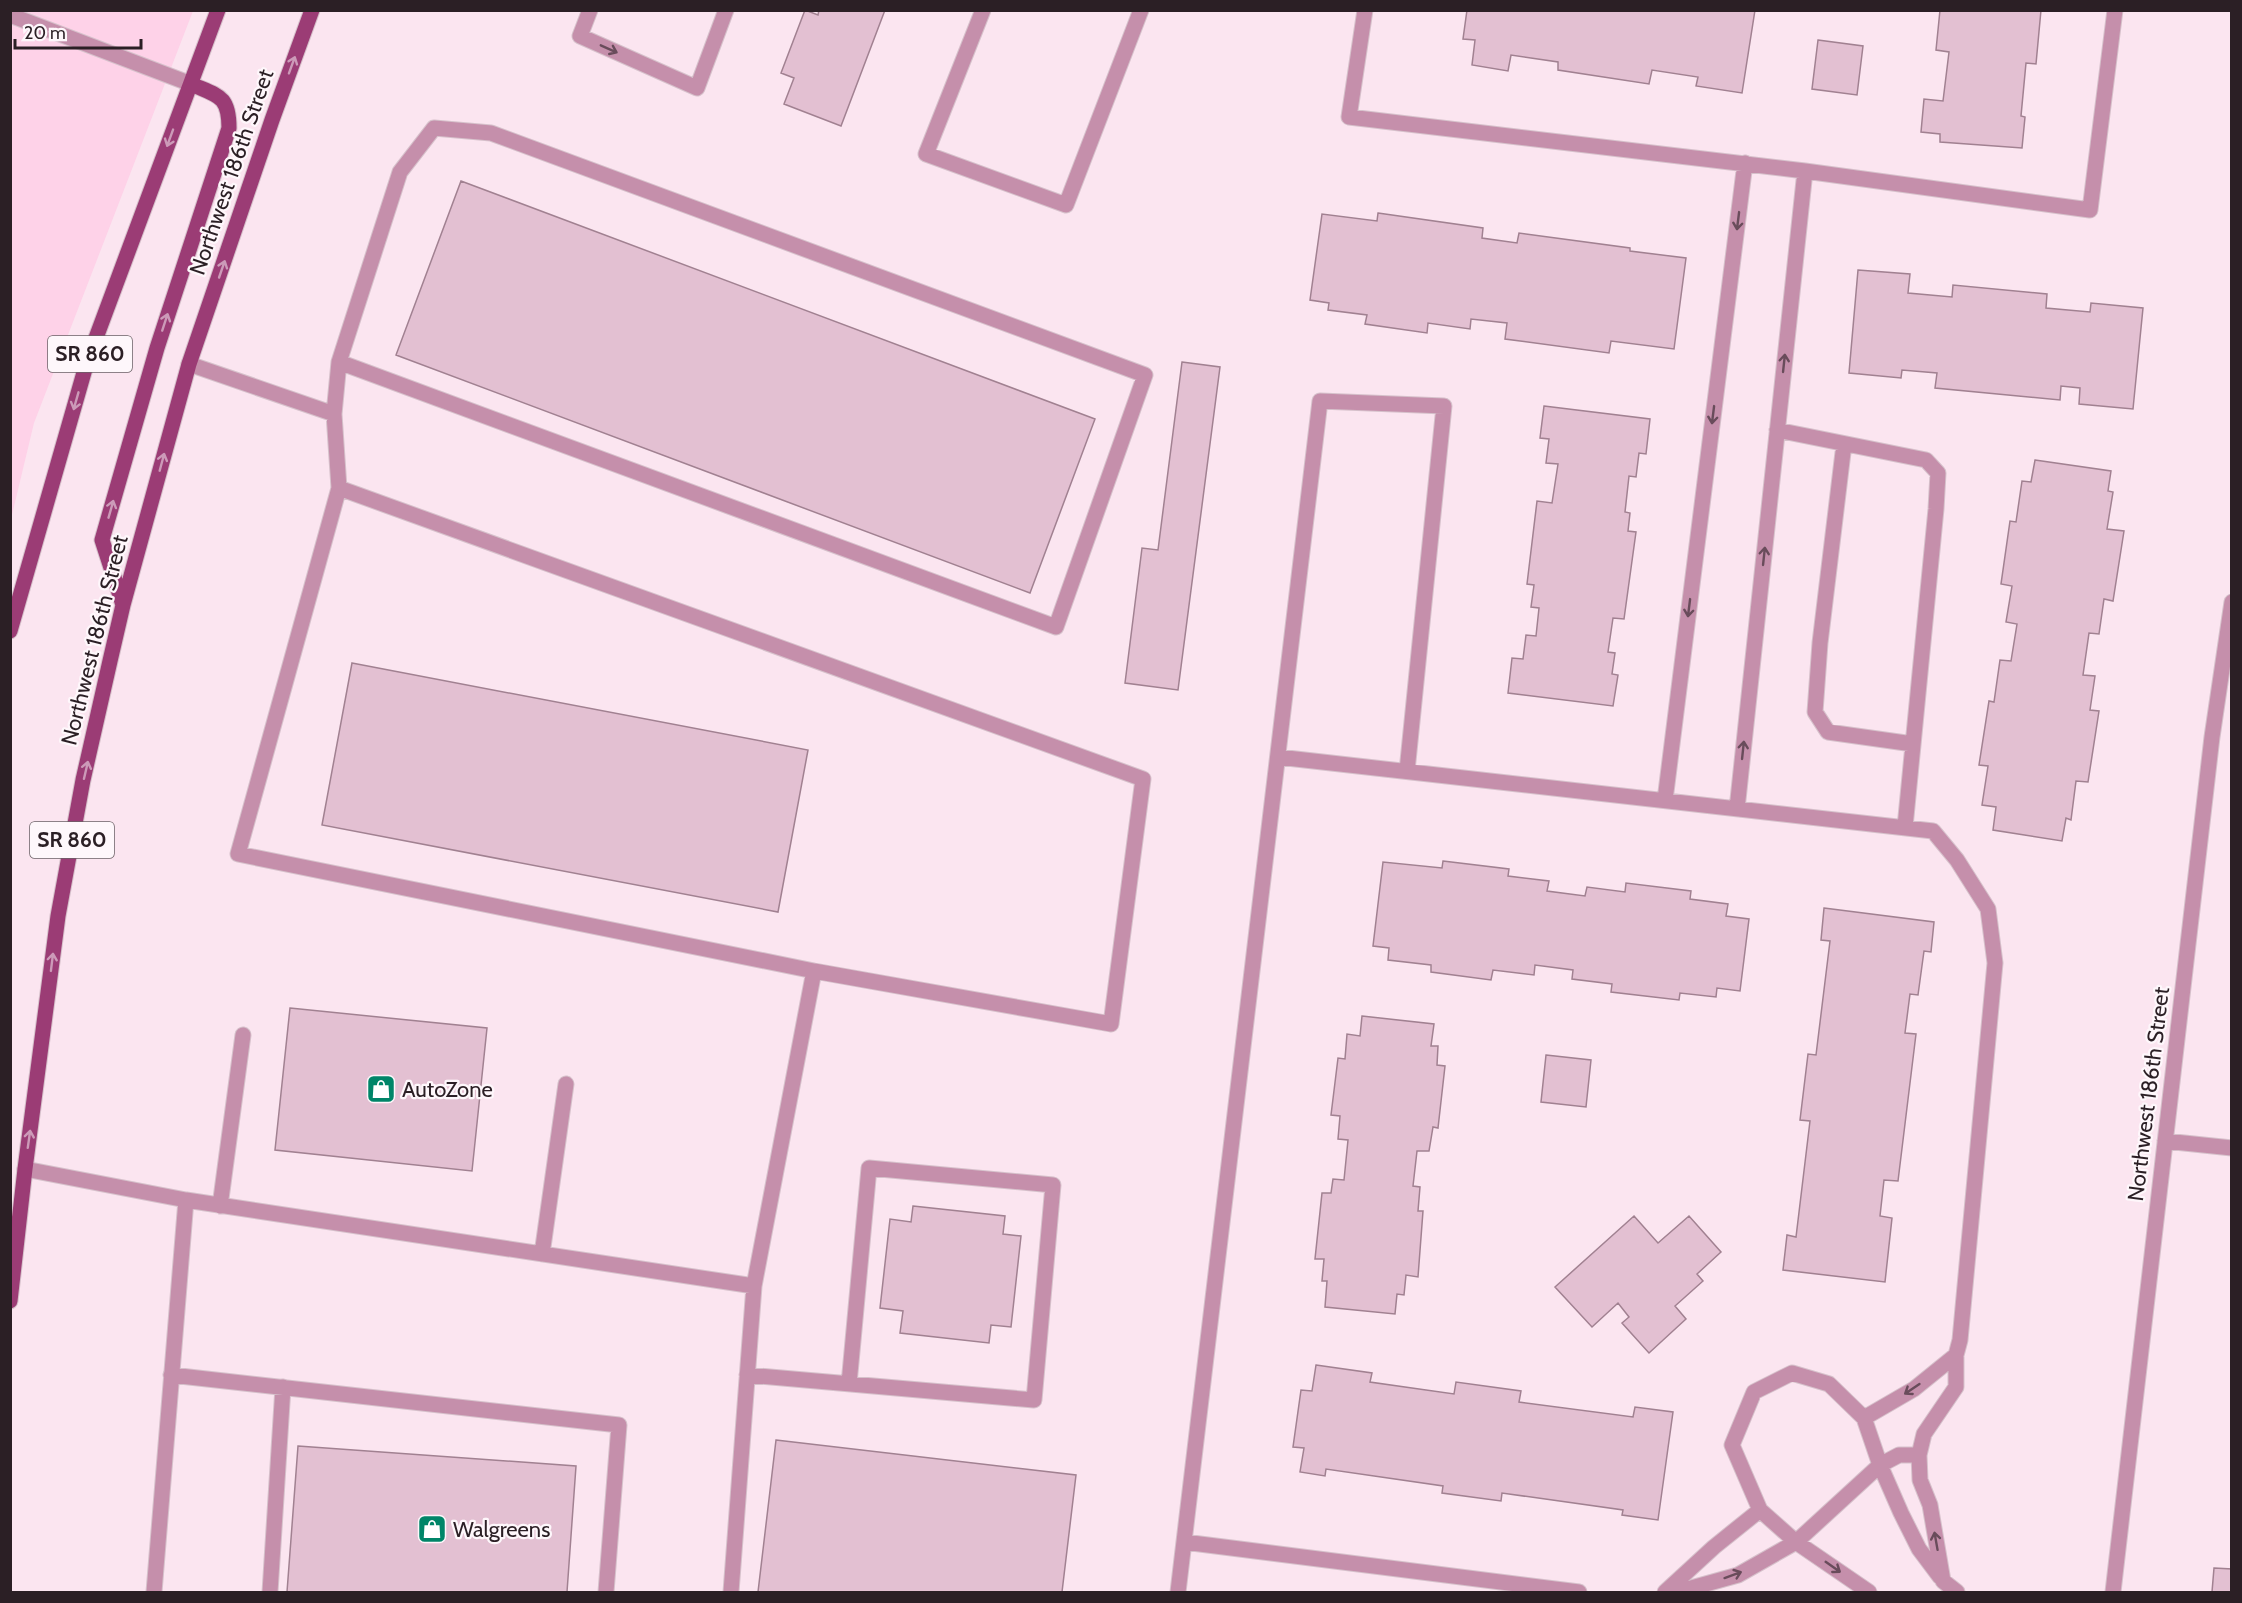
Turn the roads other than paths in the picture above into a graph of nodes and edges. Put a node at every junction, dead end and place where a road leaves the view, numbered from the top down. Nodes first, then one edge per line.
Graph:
1 (218, 10) edge
2 (312, 10) edge
3 (590, 10) edge
4 (726, 10) edge
5 (983, 10) edge
6 (1141, 10) edge
7 (1365, 10) edge
8 (2115, 10) edge
9 (10, 15) edge
10 (191, 84) junction
11 (1745, 163) junction
12 (1805, 171) junction
13 (339, 362) junction
14 (189, 364) junction
15 (334, 414) junction
16 (1777, 430) junction
17 (1844, 444) junction
18 (339, 488) junction
19 (2232, 602) edge
20 (123, 605) junction
21 (10, 632) edge
22 (1913, 744) junction
23 (1278, 757) junction
24 (1407, 771) junction
25 (1665, 800) junction
26 (1737, 808) junction
27 (1905, 827) junction
28 (814, 971) junction
29 (243, 1035) dead end
30 (566, 1084) dead end
31 (2166, 1142) junction
32 (2232, 1148) edge
33 (25, 1168) junction
34 (186, 1200) junction
35 (220, 1206) junction
36 (542, 1254) junction
37 (754, 1286) junction
38 (10, 1301) edge
39 (1956, 1355) junction
40 (171, 1375) junction
41 (747, 1375) junction
42 (849, 1384) junction
43 (283, 1387) junction
44 (1864, 1418) junction
45 (1919, 1455) junction
46 (1880, 1465) junction
47 (1760, 1510) junction
48 (1184, 1542) junction
49 (1796, 1542) junction
50 (1943, 1581) junction
51 (154, 1593) edge
52 (270, 1593) edge
53 (606, 1593) edge
54 (731, 1593) edge
55 (1178, 1593) edge
56 (1579, 1593) edge
57 (1665, 1593) edge
58 (1677, 1593) edge
59 (1869, 1593) edge
60 (1957, 1593) edge
61 (2113, 1593) edge

1 - 10 main road, SR 860
14 -> 2 main road, Northwest 186th Street / SR 860
3 -> 4 street
5 - 6 street
7 - 11 street
8 - 12 street
9 - 10 street
20 -> 10 main road
10 -> 21 main road, SR 860
11 - 12 street
11 -> 25 street
16 -> 12 street
13 - 13 street
13 - 15 street
14 - 15 street
20 -> 14 main road, Northwest 186th Street / SR 860
15 - 18 street
16 - 17 street
26 -> 16 street
17 - 22 street
17 - 22 street
18 - 28 street
18 - 28 street
19 - 31 street, Northwest 186th Street
33 -> 20 main road, Northwest 186th Street / SR 860
22 - 27 street
23 - 24 street
23 - 24 street
23 - 48 street
24 - 25 street
25 - 26 street
26 - 27 street
27 - 39 street
28 - 37 street
29 - 35 street
30 - 36 street
31 - 32 street
31 - 61 street, Northwest 186th Street
33 - 34 street
33 - 38 main road, Northwest 186th Street / SR 860
34 - 35 street
34 - 40 street
35 - 36 street
36 - 37 street
37 - 41 street
39 -> 44 street
39 - 45 street
40 - 43 street
40 - 51 street
41 - 42 street
41 - 54 street
42 - 42 street
43 - 52 street
43 - 53 street
44 - 46 street
44 - 47 street
45 - 46 street
50 -> 45 street
46 - 49 street
46 - 50 street
47 - 49 street
47 - 57 street
48 - 55 street
48 - 56 street
58 -> 49 street
49 -> 59 street
50 - 60 street

